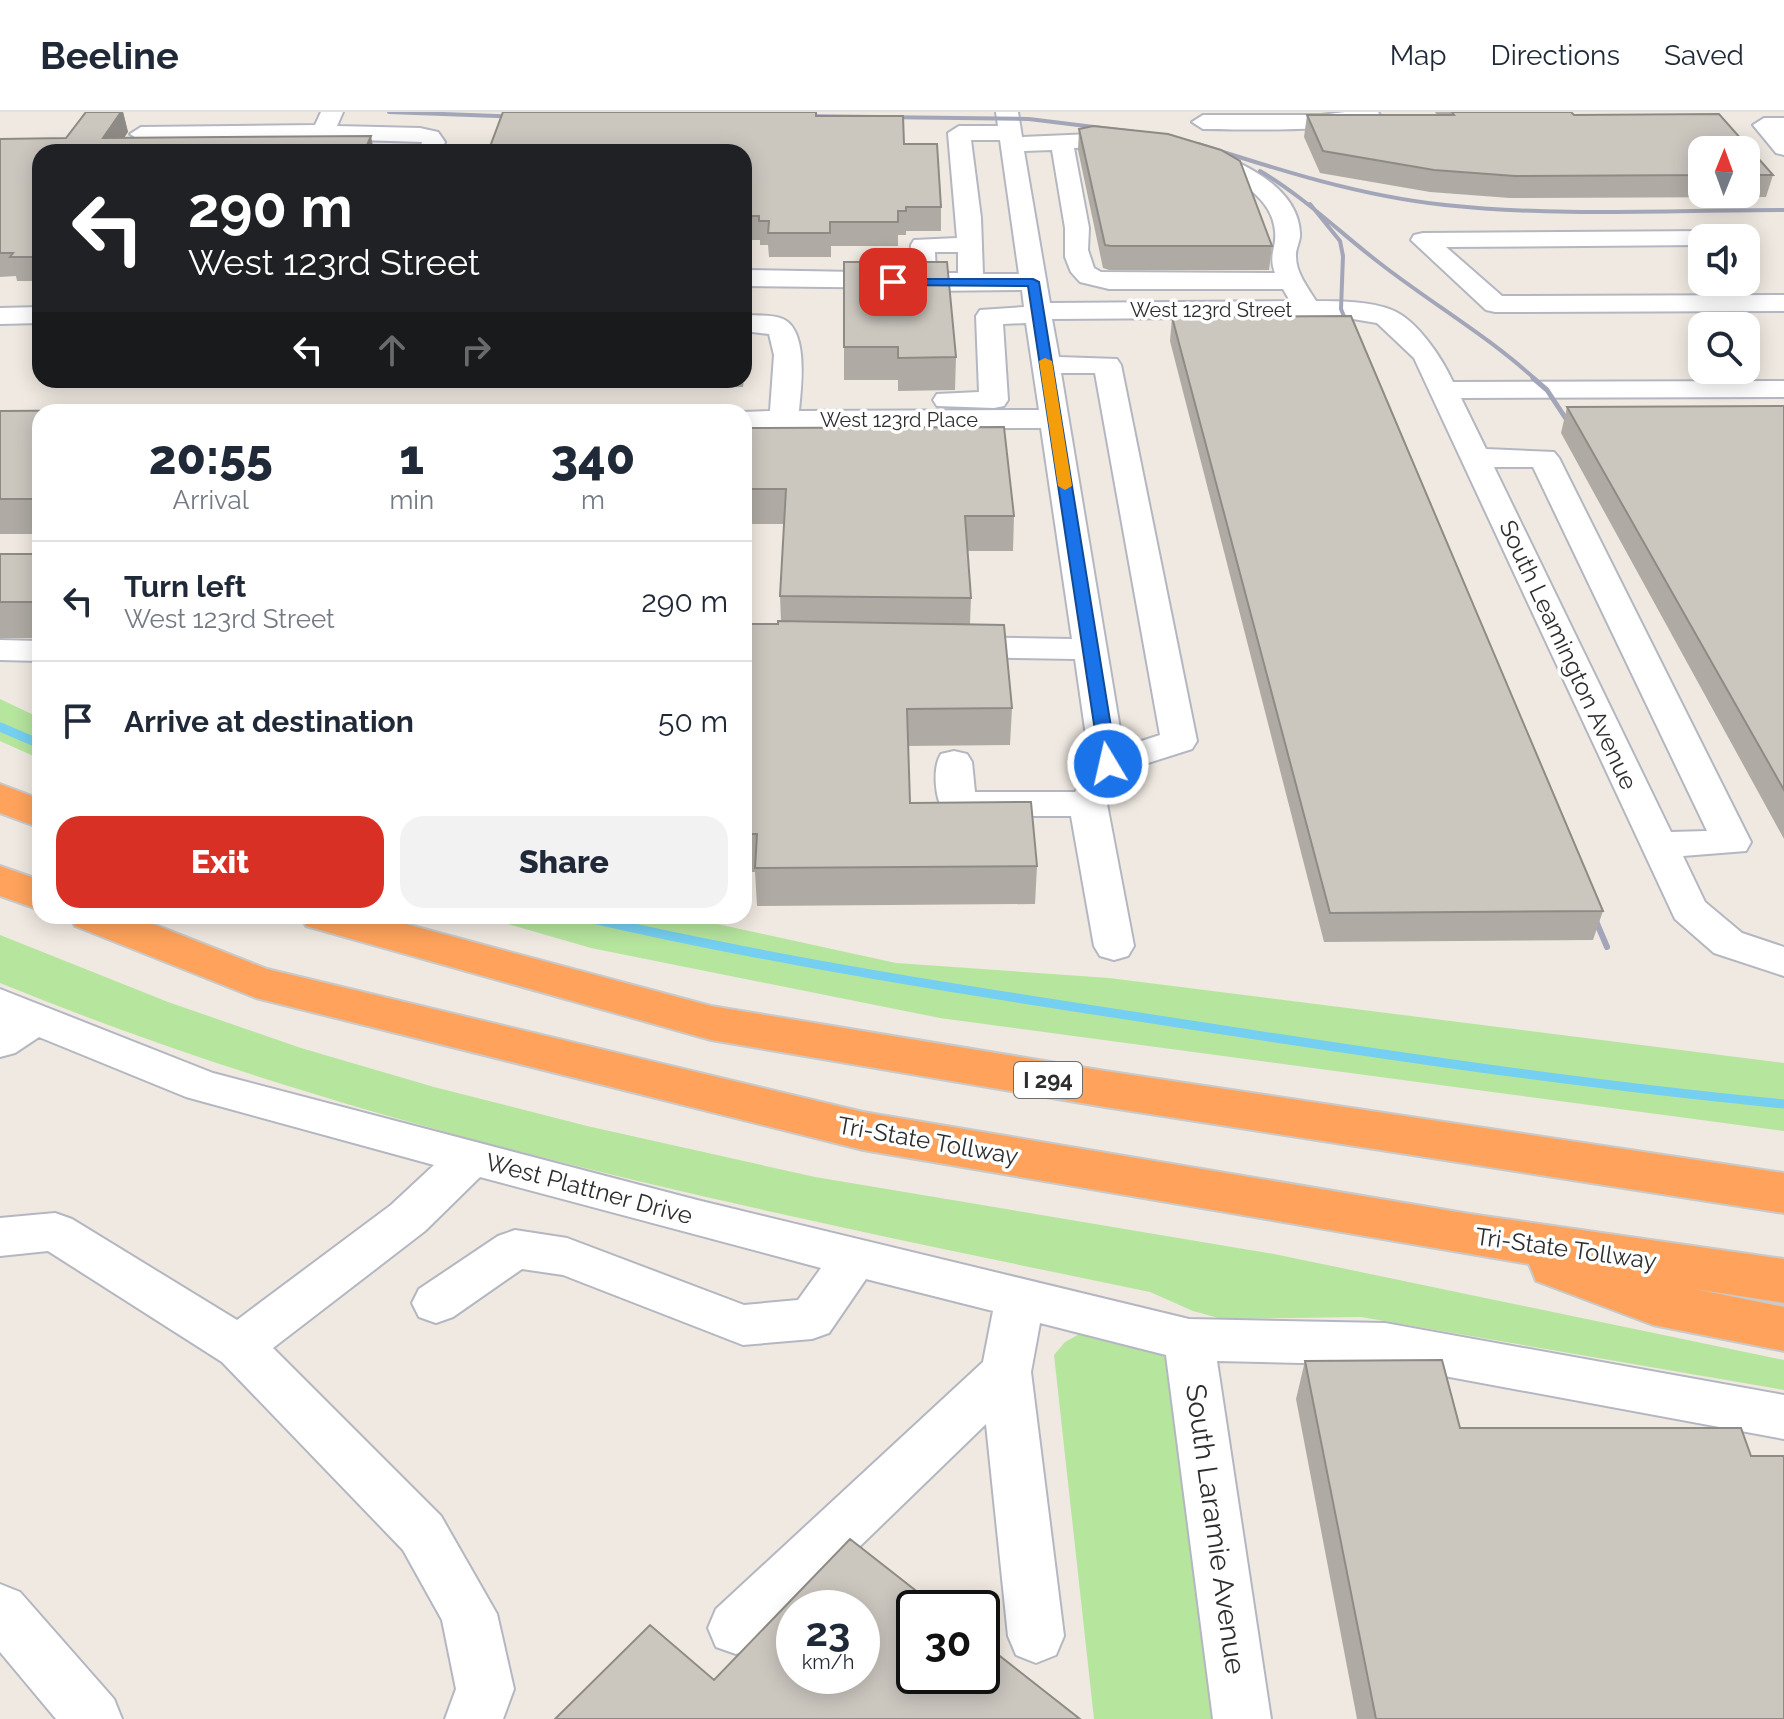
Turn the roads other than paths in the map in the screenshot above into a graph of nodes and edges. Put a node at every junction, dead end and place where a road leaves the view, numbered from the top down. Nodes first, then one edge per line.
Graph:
1 (1367, 112) edge
2 (1766, 121) edge
3 (329, 122) edge
4 (1203, 122) dead end
5 (1009, 130) edge
6 (141, 134) edge
7 (1153, 142) edge
8 (433, 144) edge
9 (1062, 144) junction
10 (1784, 148) edge
11 (1178, 149) edge
12 (1688, 238) edge
13 (1026, 240) junction
14 (1075, 240) junction
15 (970, 245) junction
16 (752, 278) edge
17 (1183, 281) junction
18 (1293, 281) junction
19 (923, 283) junction
20 (971, 283) junction
21 (1036, 303) junction
22 (1774, 303) edge
23 (1307, 309) junction
24 (1191, 310) junction
25 (32, 315) edge
26 (0, 316) edge
27 (752, 324) edge
28 (1784, 327) edge
29 (1426, 354) joint
30 (1046, 365) junction
31 (1784, 389) edge
32 (1443, 390) junction
33 (752, 420) edge
34 (784, 420) junction
35 (843, 427) junction
36 (1056, 430) junction
37 (880, 432) junction
38 (752, 447) edge
39 (1475, 458) junction
40 (917, 647) edge
41 (1090, 649) junction
42 (0, 650) edge
43 (32, 651) edge
44 (954, 762) dead end
45 (1108, 764) junction
46 (0, 797) edge
47 (1088, 804) junction
48 (32, 811) edge
49 (1658, 845) junction
50 (0, 880) edge
51 (32, 893) edge
52 (111, 924) edge
53 (351, 924) edge
54 (1114, 946) dead end
55 (1784, 962) edge
56 (12, 1022) edge
57 (1464, 1144) junction
58 (471, 1158) junction
59 (1784, 1179) edge
60 (1784, 1193) edge
61 (1470, 1235) junction
62 (0, 1237) edge
63 (855, 1257) junction
64 (1784, 1281) edge
65 (1020, 1298) junction
66 (436, 1303) dead end
67 (1784, 1329) edge
68 (1189, 1340) junction
69 (240, 1347) junction
70 (1006, 1372) junction
71 (1784, 1417) edge
72 (0, 1610) edge
73 (736, 1628) dead end
74 (1036, 1636) dead end
75 (93, 1719) edge
76 (474, 1719) edge
77 (1242, 1719) edge

1 - 4 street
2 - 10 street
3 - 6 street
3 - 8 street
5 - 9 street
5 - 13 street
5 - 15 street
7 - 9 street
9 - 14 street
11 - 18 street
12 - 22 street
13 - 14 street
13 - 21 street
14 - 17 street
15 - 19 street
15 - 20 street
16 - 19 street, West 123rd Street
17 - 18 street
17 - 24 street
18 - 23 street
19 - 20 street, West 123rd Street
20 - 21 street, West 123rd Street
21 - 24 street, West 123rd Street
21 - 30 street
21 - 37 street
22 - 28 street
23 - 24 street, West 123rd Street
23 - 29 street, West 123rd Street
25 - 26 street
27 - 34 street
29 - 32 street, South Leamington Avenue
30 - 36 street
30 - 45 street
31 - 32 street
32 - 39 street, South Leamington Avenue
33 - 34 street, West 123rd Place
34 - 35 street, West 123rd Place
35 - 37 street, West 123rd Place
35 - 38 street
36 - 37 street, West 123rd Place
36 - 41 street
39 - 49 street, South Leamington Avenue
39 - 49 street
40 - 41 street
41 - 45 street
42 - 43 street
44 - 47 street
45 - 47 street
46 - 48 highway
47 - 54 street
49 - 55 street, South Leamington Avenue
50 - 51 highway
52 - 61 highway, Tri-State Tollway
53 - 57 highway, I 294
56 - 58 street, West Plattner Drive
57 - 59 highway
57 - 60 highway, I 294
58 - 63 street, West Plattner Drive
58 - 69 street
61 - 64 highway, Tri-State Tollway
61 - 67 highway
62 - 69 street
63 - 65 street, West Plattner Drive
63 - 66 street
65 - 68 street, West Plattner Drive
65 - 70 street
68 - 71 street, West Plattner Drive
68 - 77 street, South Laramie Avenue
69 - 76 street
70 - 73 street
70 - 74 street
72 - 75 street

